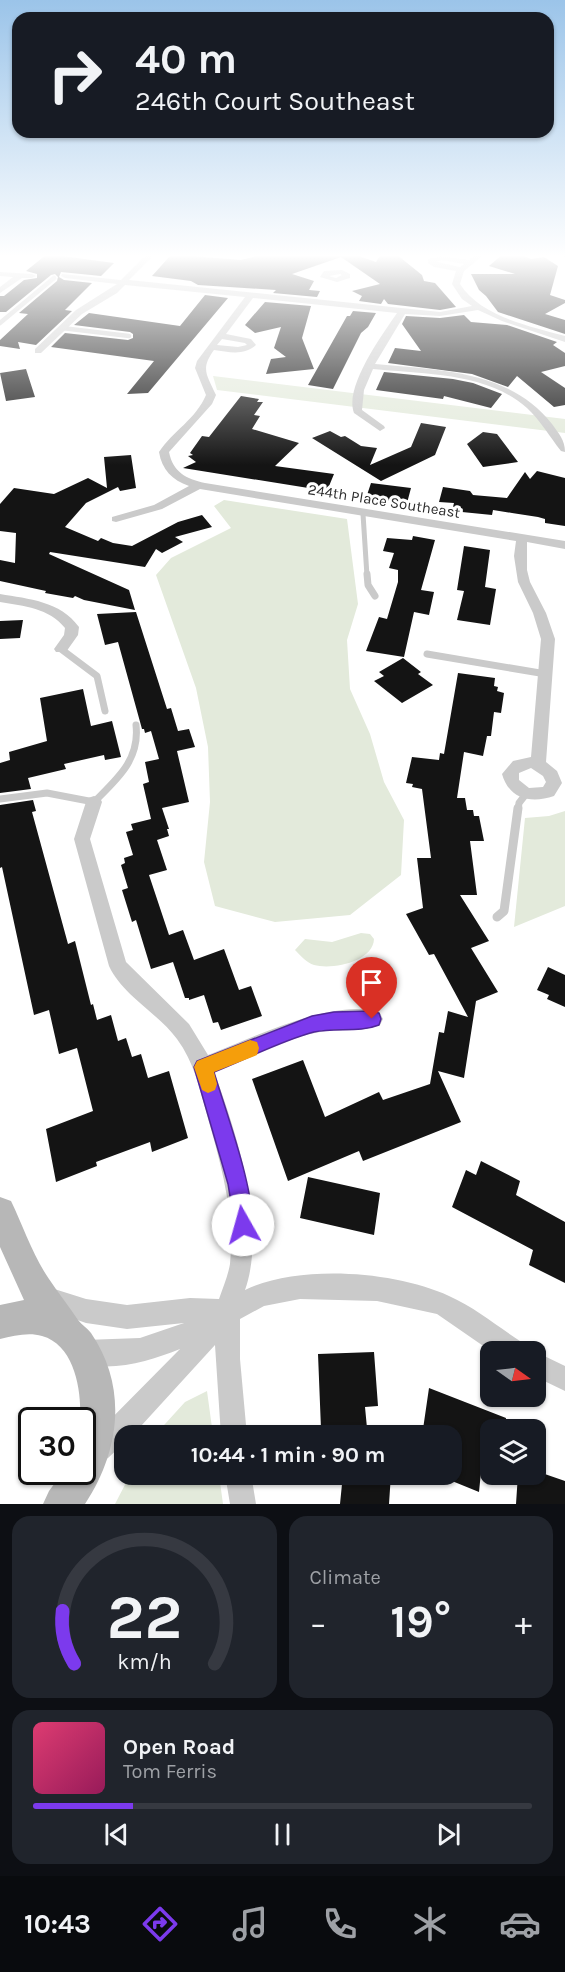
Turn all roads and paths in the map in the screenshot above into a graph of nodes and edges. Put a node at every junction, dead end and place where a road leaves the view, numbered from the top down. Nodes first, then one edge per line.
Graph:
1 (66, 324) edge
2 (229, 324) edge
3 (394, 324) edge
4 (517, 324) edge
5 (62, 328) junction
6 (129, 336) dead end
7 (220, 336) junction
8 (565, 339) edge
9 (211, 347) junction
10 (38, 351) dead end
11 (370, 366) junction
12 (380, 428) dead end
13 (565, 449) edge
14 (199, 485) junction
15 (363, 514) junction
16 (116, 519) dead end
17 (522, 538) junction
18 (565, 545) edge
19 (375, 596) dead end
20 (0, 598) edge
21 (61, 649) joint
22 (427, 654) dead end
23 (546, 674) junction
24 (105, 711) dead end
25 (136, 725) dead end
26 (538, 764) junction
27 (526, 794) junction
28 (0, 798) edge
29 (94, 802) junction
30 (497, 917) dead end
31 (372, 1019) dead end
32 (203, 1067) junction
33 (0, 1212) edge
34 (41, 1297) junction
35 (228, 1311) junction
36 (0, 1322) edge
37 (499, 1341) edge
38 (76, 1342) junction
39 (546, 1369) edge
40 (565, 1379) edge
41 (233, 1425) edge
42 (96, 1434) edge
43 (96, 1451) edge
44 (76, 1485) edge
45 (240, 1485) edge
46 (69, 1499) edge
47 (243, 1504) edge

1 - 5 street
2 - 7 street
3 - 11 street
4 - 8 street
5 - 6 lane
5 - 10 street
7 - 9 street
7 - 9 street
9 - 14 street, 244th Place Southeast
11 - 12 street
11 - 13 street
14 - 15 street, 244th Place Southeast
14 - 16 street
15 - 17 street, 244th Place Southeast
15 - 19 lane
17 - 18 street, 244th Place Southeast
17 - 23 street
20 - 21 street
21 - 24 lane
22 - 23 lane
23 - 26 street
25 - 29 lane
26 - 27 street
26 - 27 street
27 - 30 lane
28 - 29 lane
29 - 32 street
31 - 32 street
32 - 35 street
33 - 34 street
34 - 35 street
34 - 38 street
35 - 37 street
35 - 38 street
35 - 41 street
35 - 43 street
36 - 38 street
38 - 42 street
39 - 40 street
44 - 46 street
45 - 47 street

